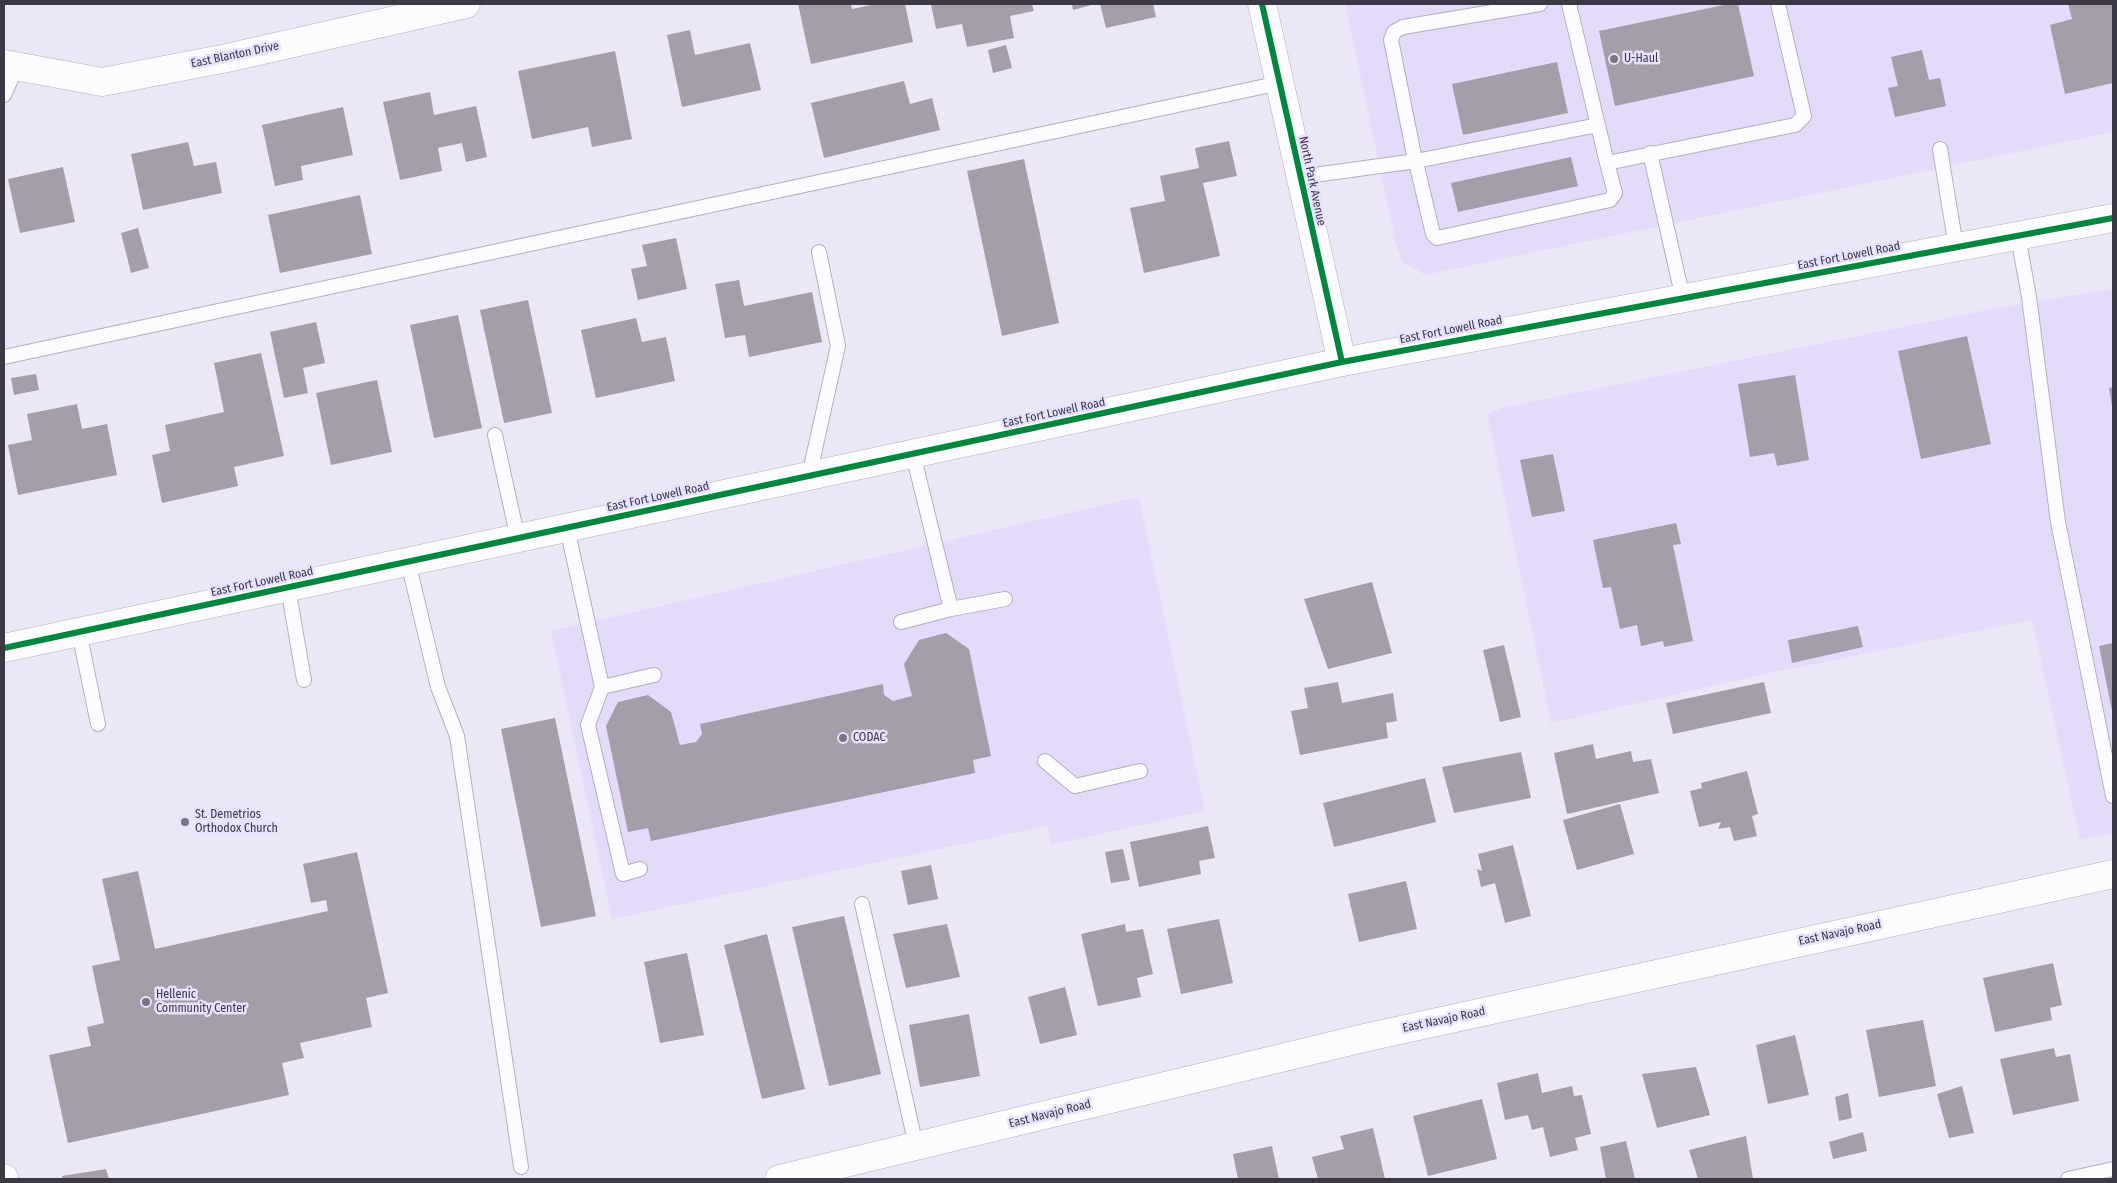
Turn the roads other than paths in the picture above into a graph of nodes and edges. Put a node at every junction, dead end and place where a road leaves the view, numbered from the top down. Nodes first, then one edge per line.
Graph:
1 (466, 4) edge
2 (1262, 4) edge
3 (1540, 4) edge
4 (1569, 4) edge
5 (1778, 4) edge
6 (10, 65) edge
7 (1280, 83) junction
8 (4, 95) edge
9 (1598, 125) junction
10 (1940, 149) dead end
11 (1650, 153) junction
12 (1416, 161) junction
13 (1607, 163) junction
14 (1300, 177) junction
15 (2113, 218) edge
16 (2018, 236) junction
17 (1956, 247) junction
18 (819, 252) dead end
19 (1682, 299) junction
20 (4, 357) edge
21 (1342, 362) junction
22 (495, 435) dead end
23 (913, 454) junction
24 (809, 476) junction
25 (567, 528) junction
26 (518, 539) junction
27 (408, 562) junction
28 (288, 588) junction
29 (1004, 599) dead end
30 (951, 609) junction
31 (901, 622) dead end
32 (79, 632) junction
33 (4, 648) edge
34 (654, 675) dead end
35 (304, 680) dead end
36 (602, 687) junction
37 (98, 724) dead end
38 (1045, 761) dead end
39 (1140, 771) dead end
40 (2113, 796) edge
41 (640, 869) dead end
42 (2113, 874) edge
43 (862, 904) dead end
44 (916, 1146) junction
45 (521, 1167) dead end
46 (2113, 1169) edge
47 (778, 1179) edge
48 (2068, 1179) edge

1 - 6 street, East Blanton Drive
2 - 7 street, North Park Avenue
3 - 12 lane
4 - 9 lane
5 - 11 lane
6 - 8 lane
7 - 14 street, North Park Avenue
7 - 20 lane
9 - 12 lane
9 - 13 lane
10 - 17 lane
11 - 13 lane
11 - 19 lane
12 - 13 lane
12 - 14 lane
14 - 21 street, North Park Avenue
15 - 16 street, East Fort Lowell Road
16 - 17 street, East Fort Lowell Road
16 - 40 lane
17 - 19 street, East Fort Lowell Road
18 - 24 lane
19 - 21 street, East Fort Lowell Road
21 - 23 street, East Fort Lowell Road
22 - 26 lane
23 - 24 street, East Fort Lowell Road
23 - 30 lane
24 - 25 street, East Fort Lowell Road
25 - 26 street, East Fort Lowell Road
25 - 36 lane
26 - 27 street, East Fort Lowell Road
27 - 28 street, East Fort Lowell Road
27 - 45 lane
28 - 32 street, East Fort Lowell Road
28 - 35 lane
29 - 30 lane
30 - 31 lane
32 - 33 street, East Fort Lowell Road
32 - 37 lane
34 - 36 lane
36 - 41 lane
38 - 39 lane
42 - 44 street, East Navajo Road
43 - 44 lane
44 - 47 street, East Navajo Road
46 - 48 lane

